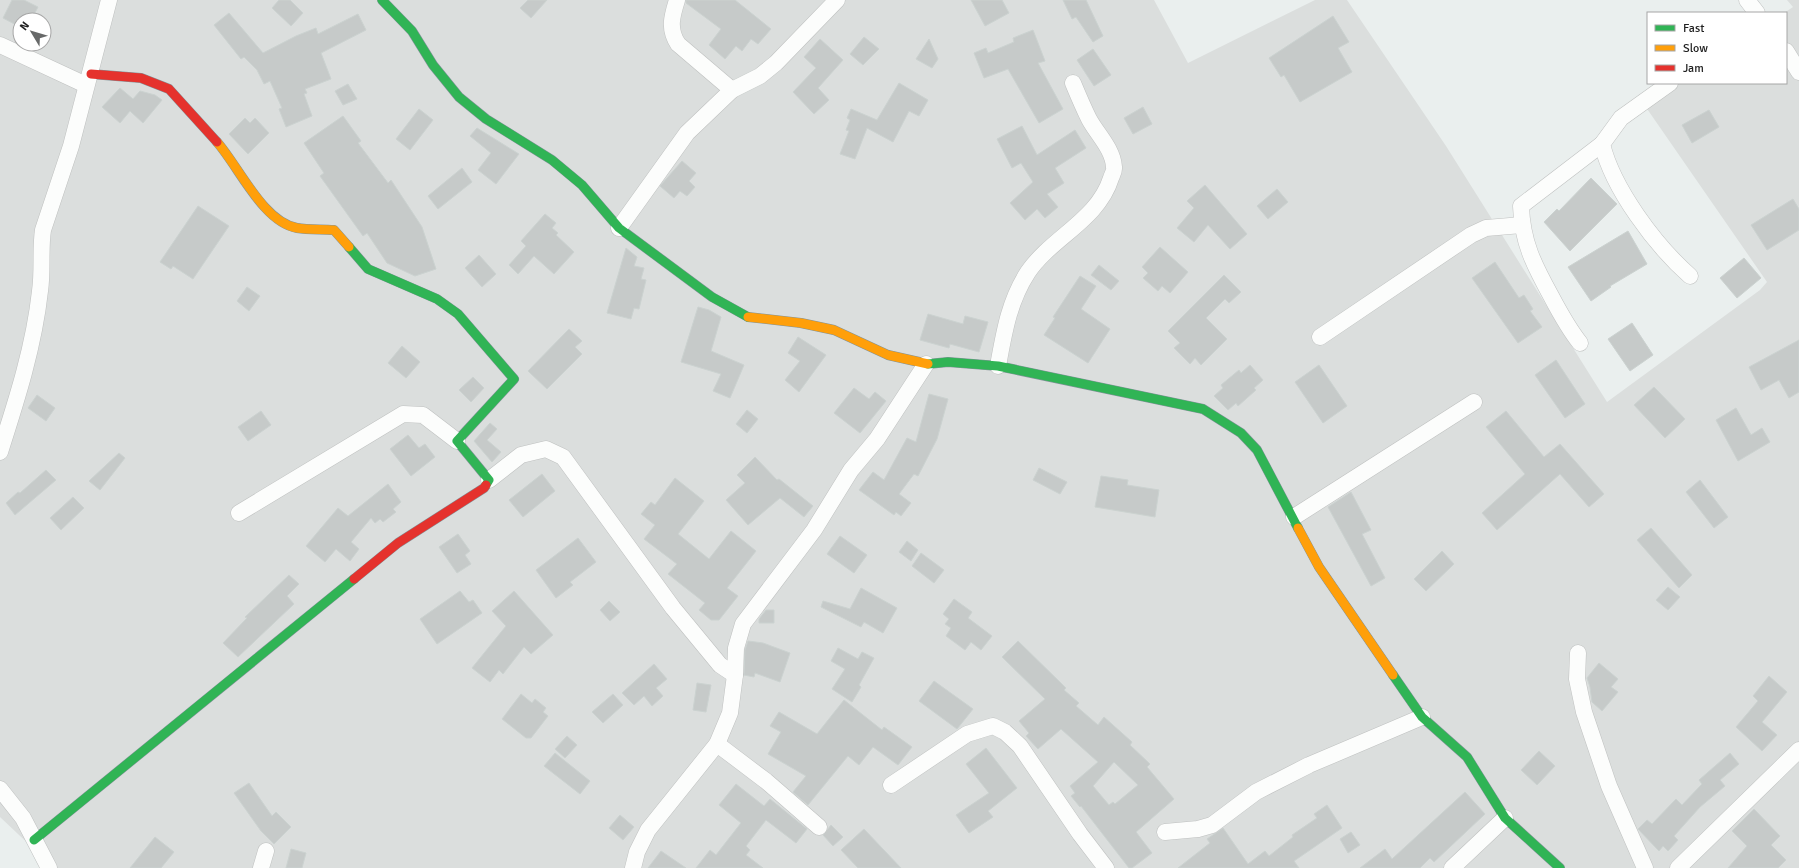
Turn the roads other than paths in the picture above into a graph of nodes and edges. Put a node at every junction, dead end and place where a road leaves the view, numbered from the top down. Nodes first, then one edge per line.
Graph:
1 (109, 0) edge
2 (382, 0) edge
3 (677, 0) edge
4 (837, 0) edge
5 (1747, 0) edge
6 (1756, 12) edge
7 (0, 45) edge
8 (1787, 53) edge
9 (1799, 72) edge
10 (88, 80) junction
11 (1073, 83) dead end
12 (1669, 84) edge
13 (732, 90) junction
14 (1602, 144) junction
15 (1522, 225) junction
16 (619, 228) junction
17 (1690, 276) dead end
18 (1320, 336) dead end
19 (1580, 343) dead end
20 (926, 364) junction
21 (998, 366) junction
22 (1474, 402) dead end
23 (457, 441) junction
24 (0, 452) edge
25 (489, 480) junction
26 (239, 513) dead end
27 (1294, 517) junction
28 (1578, 653) dead end
29 (735, 676) junction
30 (1422, 716) junction
31 (717, 744) junction
32 (1799, 750) edge
33 (891, 785) dead end
34 (0, 789) edge
35 (1505, 818) junction
36 (819, 827) dead end
37 (1165, 832) dead end
38 (34, 840) junction
39 (266, 851) dead end
40 (49, 868) edge
41 (261, 868) edge
42 (632, 868) edge
43 (1106, 868) edge
44 (1452, 868) edge
45 (1560, 868) edge
46 (1645, 868) edge
47 (1678, 868) edge

1 - 10 street
2 - 16 street
3 - 13 street
4 - 13 street
5 - 6 street
7 - 10 street
8 - 9 street
10 - 23 street
10 - 24 street
11 - 21 street
12 - 14 street
13 - 16 street
14 - 15 street
14 - 17 street
15 - 18 street
15 - 19 street
16 - 20 street
20 - 21 street
20 - 29 street
21 - 27 street
22 - 27 street
23 - 25 street
23 - 26 street
25 - 29 street
25 - 38 street
27 - 30 street
28 - 46 street
29 - 31 street
30 - 35 street
30 - 37 street
31 - 36 street
31 - 42 street
32 - 47 street
33 - 43 street
34 - 38 street
35 - 44 street
35 - 45 street
38 - 40 street
39 - 41 street

